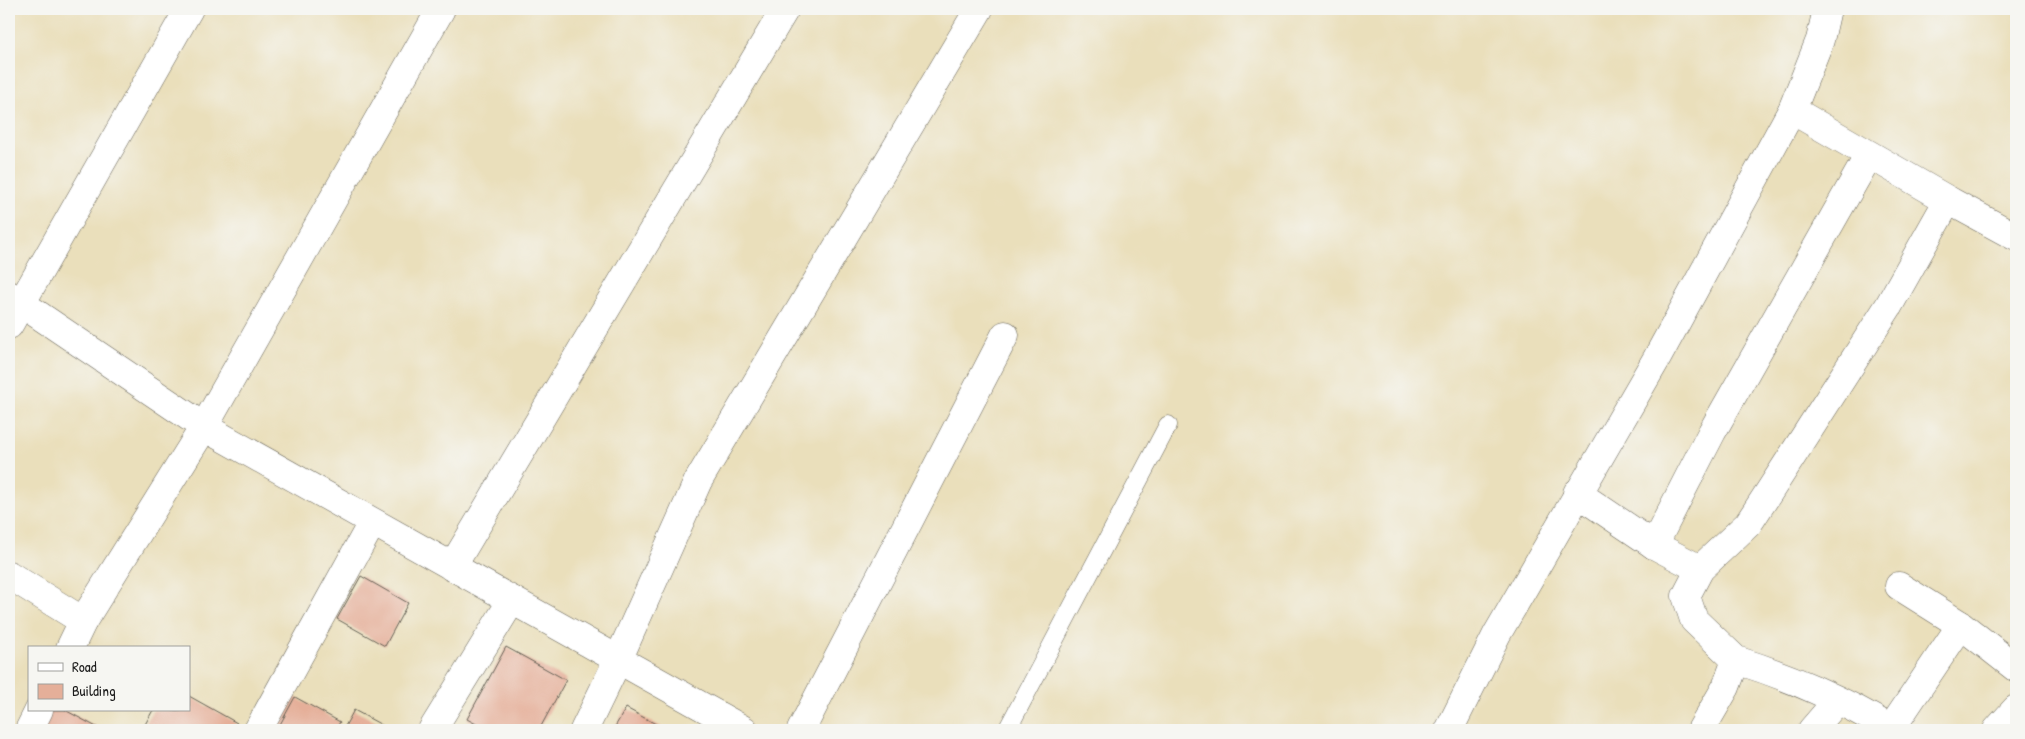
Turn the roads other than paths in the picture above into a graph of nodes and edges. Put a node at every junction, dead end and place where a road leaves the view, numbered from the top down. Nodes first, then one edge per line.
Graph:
1 (189, 9) edge
2 (441, 9) edge
3 (785, 9) edge
4 (979, 9) edge
5 (1827, 9) edge
6 (1792, 110) junction
7 (1869, 155) junction
8 (1948, 200) junction
9 (2016, 237) edge
10 (13, 308) edge
11 (1005, 335) dead end
12 (1168, 425) dead end
13 (204, 427) junction
14 (1577, 493) junction
15 (372, 522) junction
16 (1654, 545) junction
17 (452, 567) junction
18 (1700, 569) junction
19 (9, 574) edge
20 (1899, 586) dead end
21 (512, 600) junction
22 (83, 621) junction
23 (1962, 625) junction
24 (71, 646) edge
25 (618, 660) junction
26 (1736, 660) junction
27 (2016, 668) edge
28 (1837, 701) junction
29 (2016, 709) edge
30 (38, 712) edge
31 (29, 730) edge
32 (258, 730) edge
33 (432, 730) edge
34 (584, 730) edge
35 (744, 730) edge
36 (801, 730) edge
37 (1007, 730) edge
38 (1449, 730) edge
39 (1701, 730) edge
40 (1812, 730) edge
41 (1891, 730) edge
42 (1998, 730) edge

1 - 10 street
2 - 13 street
3 - 17 street
4 - 25 street
5 - 6 street
6 - 7 street
6 - 14 street
7 - 8 street
7 - 16 street
8 - 9 street
8 - 18 street
10 - 13 street
11 - 36 street
12 - 37 lane
13 - 15 street
13 - 22 street
14 - 16 street
14 - 38 street
15 - 17 street
15 - 32 street
16 - 18 street
17 - 21 street
18 - 26 street
19 - 22 street
20 - 23 street
21 - 25 street
21 - 33 street
22 - 24 street
23 - 27 street
23 - 41 street
25 - 34 street
25 - 35 street
26 - 28 street
26 - 39 street
28 - 40 street
28 - 41 street
29 - 42 street
30 - 31 street

